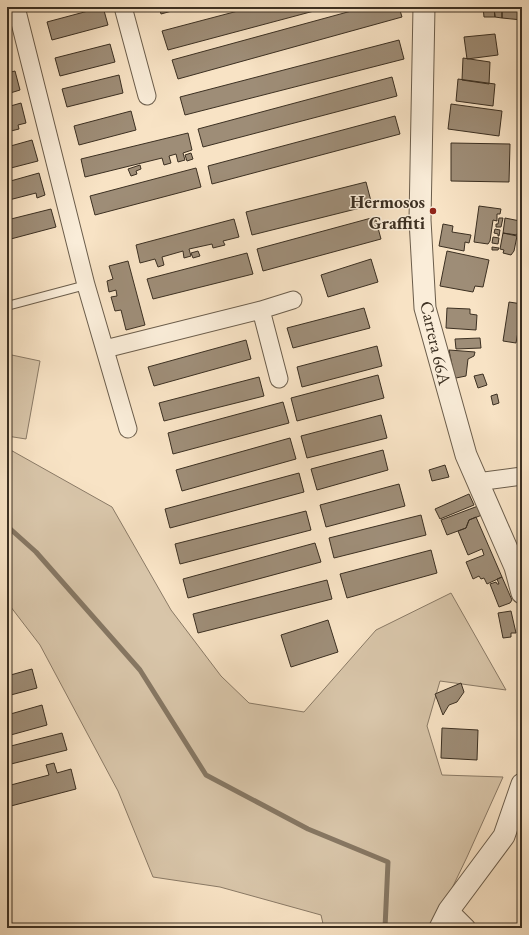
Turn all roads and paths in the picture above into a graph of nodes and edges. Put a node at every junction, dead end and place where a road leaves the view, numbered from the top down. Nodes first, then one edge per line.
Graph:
1 (123, 7) edge
2 (424, 7) edge
3 (14, 17) edge
4 (147, 96) dead end
5 (86, 285) junction
6 (293, 300) dead end
7 (7, 306) edge
8 (261, 310) junction
9 (105, 349) junction
10 (279, 379) dead end
11 (128, 429) dead end
12 (522, 476) edge
13 (477, 482) junction
14 (522, 592) edge
15 (522, 784) edge
16 (445, 919) edge
17 (467, 928) edge

1 - 4 street
2 - 13 street, Carrera 66A
3 - 5 street
5 - 7 lane
5 - 9 street
6 - 8 street
8 - 9 street
8 - 10 street
9 - 11 street
12 - 13 street
13 - 14 street, Carrera 66A
15 - 16 street
16 - 17 street

